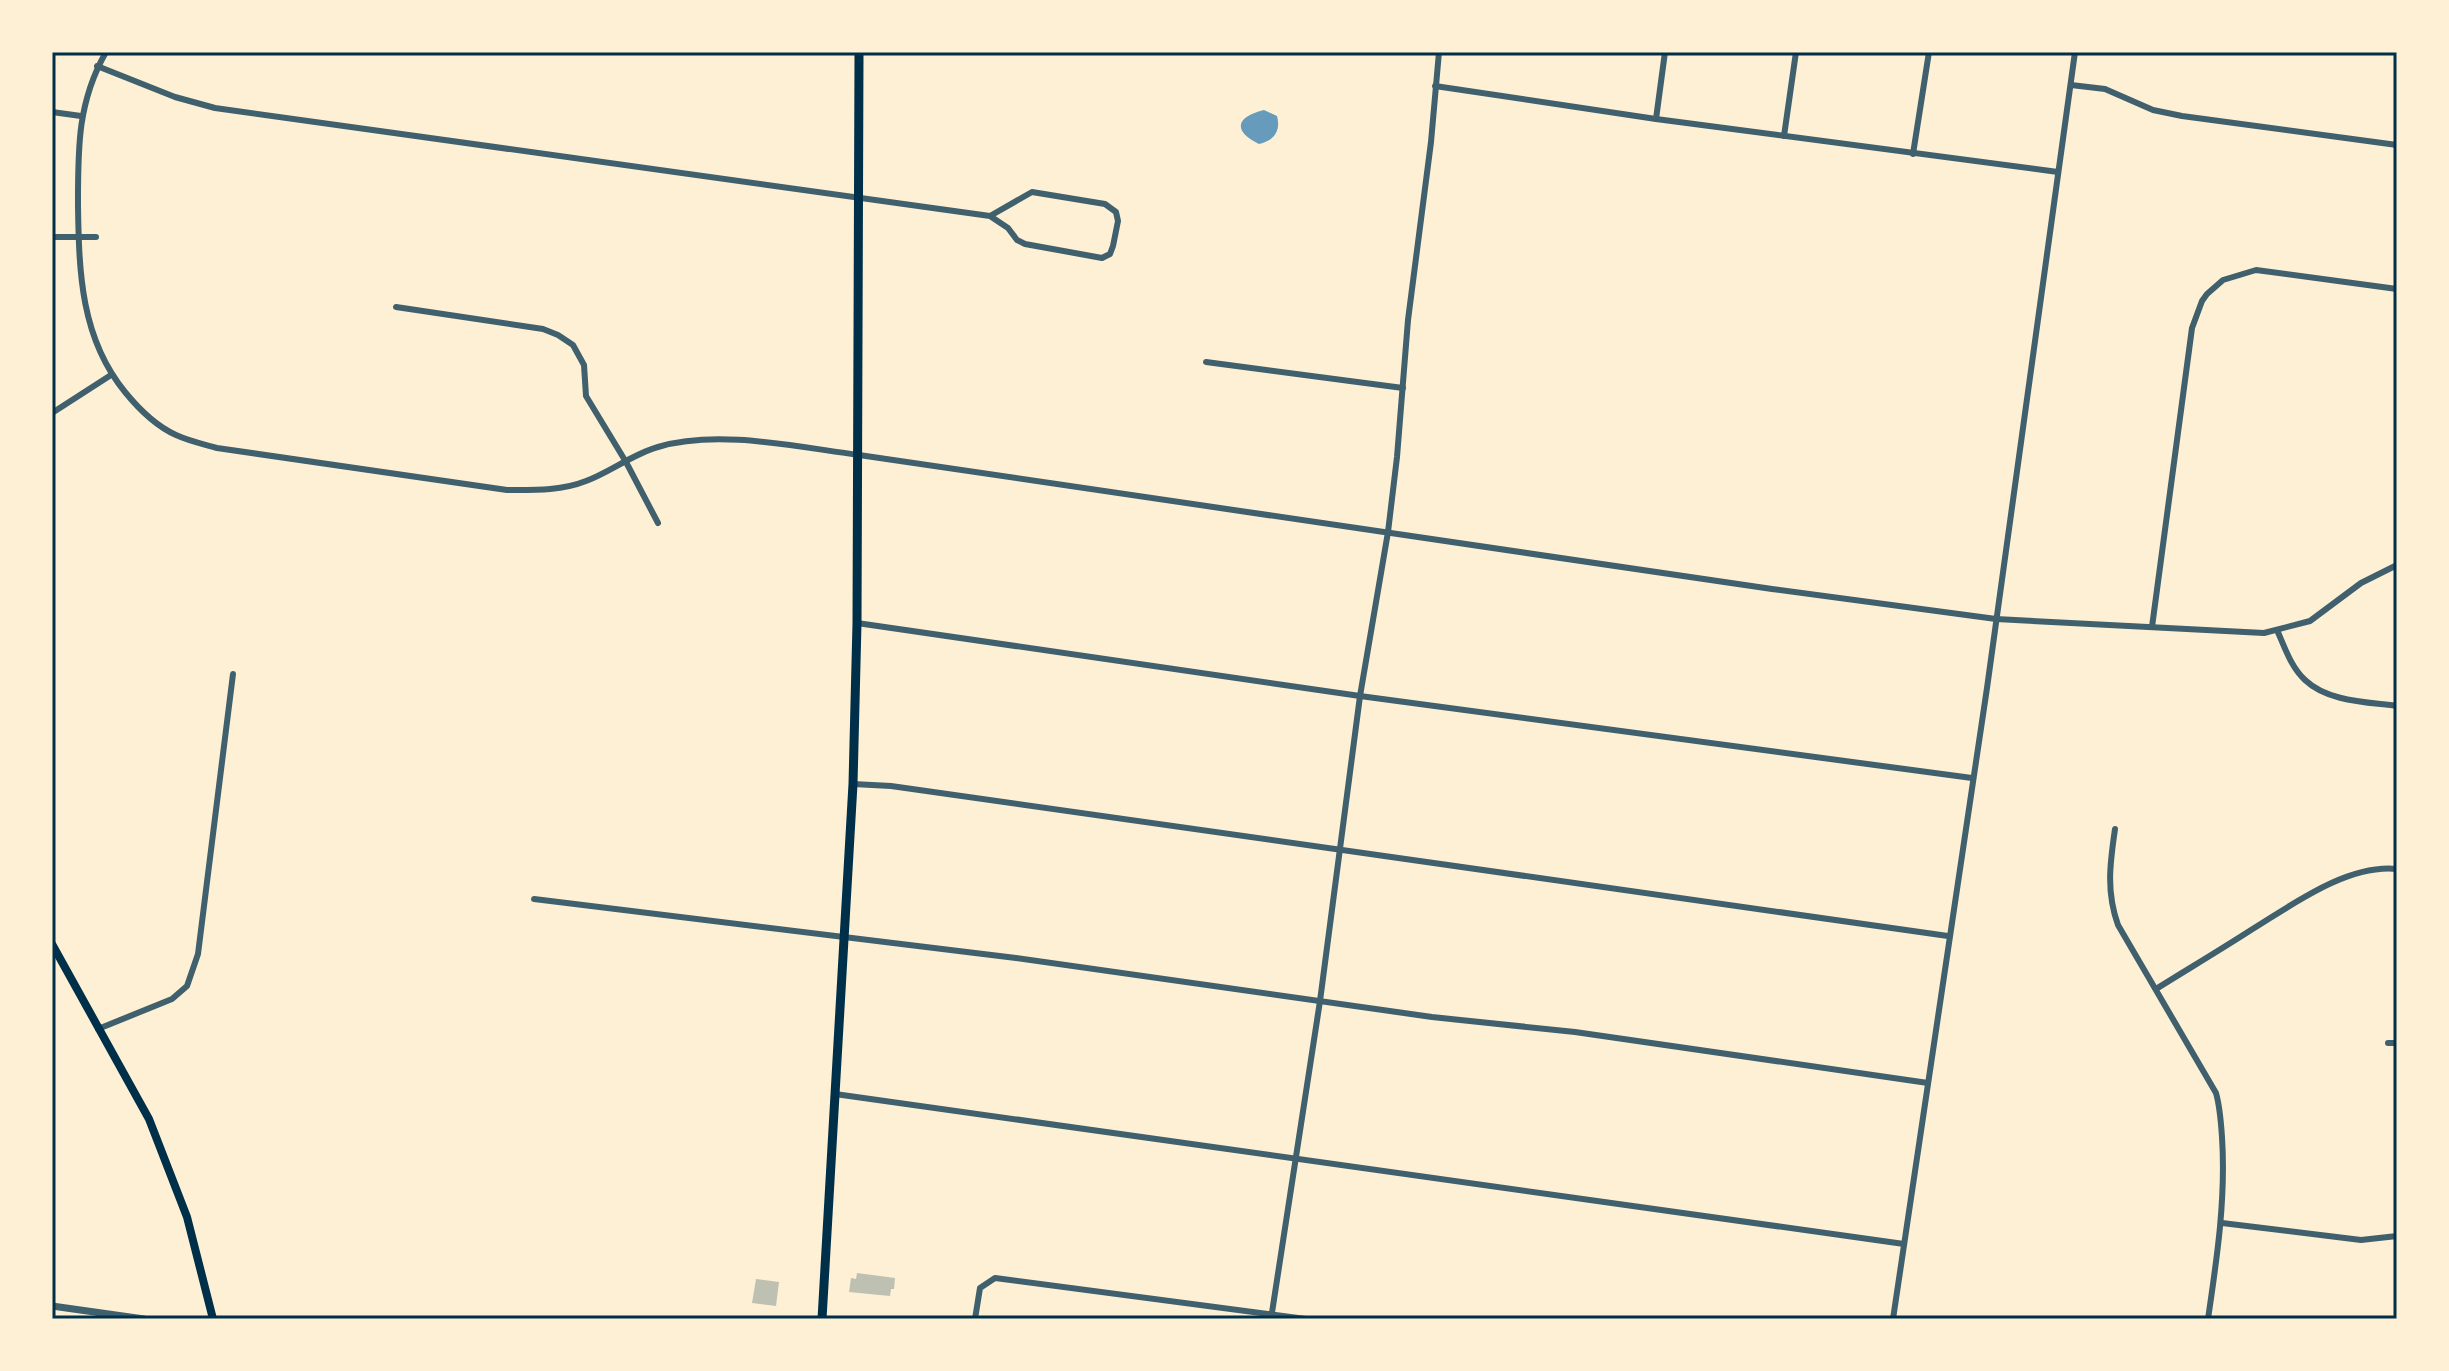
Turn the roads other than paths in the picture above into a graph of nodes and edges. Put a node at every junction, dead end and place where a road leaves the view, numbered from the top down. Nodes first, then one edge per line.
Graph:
1 (106, 52) edge
2 (859, 52) edge
3 (1439, 52) edge
4 (1665, 52) edge
5 (1796, 52) edge
6 (1929, 52) edge
7 (2075, 52) edge
8 (97, 66) junction
9 (2071, 85) junction
10 (1435, 86) junction
11 (52, 112) edge
12 (81, 116) junction
13 (1656, 119) junction
14 (1784, 136) junction
15 (2397, 145) edge
16 (1913, 154) junction
17 (2058, 172) junction
18 (858, 197) junction
19 (990, 216) junction
20 (52, 237) edge
21 (96, 237) dead end
22 (79, 238) junction
23 (2397, 289) edge
24 (396, 307) dead end
25 (1408, 320) junction
26 (1417, 322) dead end
27 (1206, 362) dead end
28 (111, 375) junction
29 (1403, 388) junction
30 (52, 413) edge
31 (859, 455) junction
32 (626, 462) junction
33 (658, 523) dead end
34 (1388, 532) junction
35 (2397, 565) edge
36 (1996, 619) junction
37 (857, 623) junction
38 (2152, 627) junction
39 (2277, 630) junction
40 (233, 674) dead end
41 (1360, 696) junction
42 (2397, 706) edge
43 (1972, 778) junction
44 (853, 784) junction
45 (2115, 829) dead end
46 (1339, 850) junction
47 (2397, 869) edge
48 (534, 899) dead end
49 (845, 936) junction
50 (1948, 936) junction
51 (52, 944) edge
52 (2156, 989) junction
53 (1320, 1001) junction
54 (98, 1029) junction
55 (2388, 1043) dead end
56 (2397, 1043) edge
57 (1928, 1083) junction
58 (835, 1094) junction
59 (1296, 1157) junction
60 (2222, 1223) junction
61 (2397, 1236) edge
62 (1904, 1244) junction
63 (52, 1306) edge
64 (1272, 1317) edge
65 (144, 1319) edge
66 (213, 1319) edge
67 (822, 1319) edge
68 (975, 1319) edge
69 (1306, 1319) edge
70 (1893, 1319) edge
71 (2208, 1319) edge

1 - 8 street
2 - 18 main road
3 - 10 street
4 - 13 street
5 - 14 street
6 - 16 street
7 - 9 street
8 - 12 street
8 - 18 street
9 - 15 street
9 - 17 street
10 - 13 street
10 - 25 street
11 - 12 street
12 - 22 street
13 - 14 street
14 - 16 street
16 - 17 street
17 - 36 street
18 - 19 street
18 - 31 main road
19 - 19 street
20 - 22 street
21 - 22 street
22 - 28 street
23 - 38 street
24 - 32 street
25 - 26 street
25 - 29 street
27 - 29 street
28 - 30 street
28 - 32 street
29 - 34 street
31 - 32 street
31 - 34 street
31 - 37 main road
32 - 33 street
34 - 36 street
34 - 41 street
35 - 39 street
36 - 38 street
36 - 43 street
37 - 41 street
37 - 44 main road
38 - 39 street
39 - 42 street
40 - 54 street
41 - 43 street
41 - 46 street
43 - 50 street
44 - 46 street
44 - 49 main road
45 - 52 street
46 - 50 street
46 - 53 street
47 - 52 street
48 - 49 street
49 - 53 street
49 - 58 main road
50 - 57 street
51 - 54 main road
52 - 60 street
53 - 57 street
53 - 59 street
54 - 66 main road
55 - 56 street
57 - 62 street
58 - 59 street
58 - 67 main road
59 - 62 street
59 - 64 street
60 - 61 street
60 - 71 street
62 - 70 street
63 - 65 street
64 - 68 street
64 - 69 street

